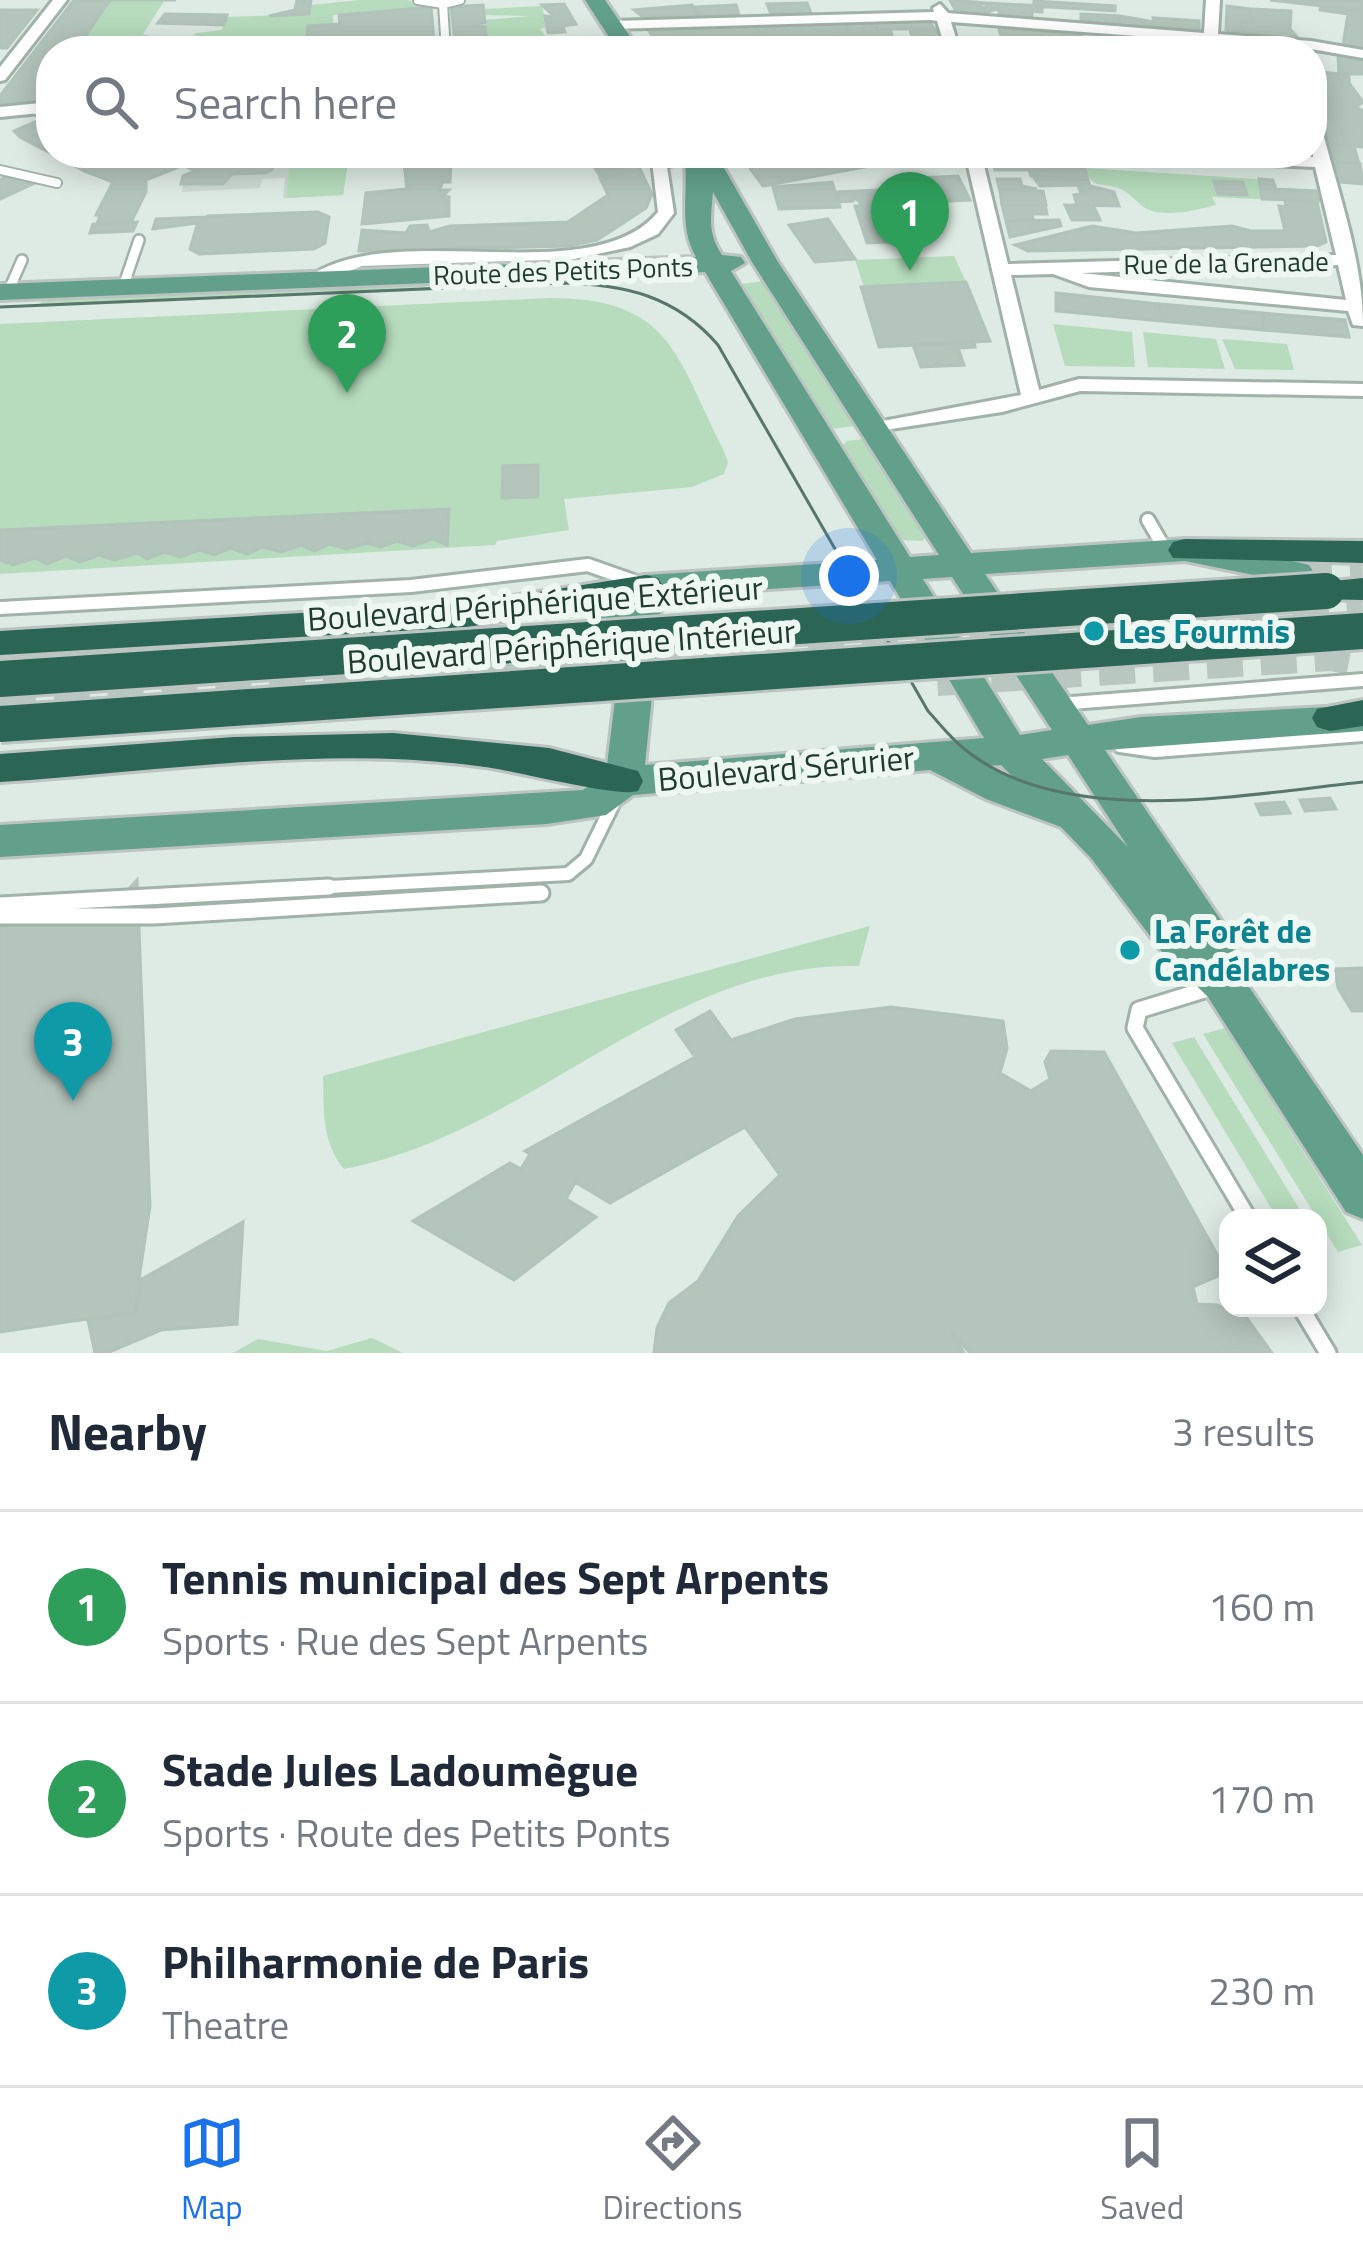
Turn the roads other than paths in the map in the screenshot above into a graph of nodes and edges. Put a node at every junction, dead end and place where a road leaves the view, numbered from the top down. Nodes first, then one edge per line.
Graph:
1 (60, 0) edge
2 (418, 0) edge
3 (460, 0) edge
4 (595, 0) edge
5 (936, 0) edge
6 (1213, 0) edge
7 (443, 4) junction
8 (945, 17) junction
9 (612, 25) junction
10 (445, 36) edge
11 (619, 36) edge
12 (949, 36) edge
13 (1186, 36) edge
14 (1211, 36) edge
15 (1327, 50) edge
16 (1363, 54) edge
17 (0, 77) edge
18 (32, 108) junction
19 (36, 108) edge
20 (36, 110) edge
21 (0, 112) edge
22 (659, 168) edge
23 (698, 168) edge
24 (712, 168) edge
25 (977, 168) edge
26 (1323, 168) edge
27 (0, 170) edge
28 (57, 183) dead end
29 (139, 240) dead end
30 (760, 252) junction
31 (22, 260) dead end
32 (1346, 260) junction
33 (712, 264) junction
34 (998, 270) junction
35 (1058, 270) junction
36 (314, 280) junction
37 (123, 287) junction
38 (4, 292) edge
39 (1359, 314) edge
40 (1363, 390) edge
41 (1030, 394) junction
42 (872, 429) junction
43 (817, 438) junction
44 (1148, 520) dead end
45 (1176, 550) junction
46 (1363, 552) edge
47 (959, 562) junction
48 (895, 566) junction
49 (1298, 573) tunnel mouth
50 (646, 586) junction
51 (1363, 589) edge
52 (0, 608) edge
53 (607, 620) dead end
54 (1363, 631) edge
55 (0, 644) edge
56 (0, 679) edge
57 (1363, 680) edge
58 (1055, 704) junction
59 (1355, 721) edge
60 (0, 724) edge
61 (1077, 738) junction
62 (1010, 750) junction
63 (934, 755) junction
64 (0, 768) edge
65 (624, 781) junction
66 (1079, 821) junction
67 (0, 841) edge
68 (541, 893) dead end
69 (0, 905) edge
70 (0, 916) edge
71 (1223, 984) junction
72 (1363, 1196) edge
73 (1243, 1209) edge
74 (1306, 1317) edge
75 (1328, 1353) edge

1 - 17 street
2 - 7 lane
3 - 7 lane
4 - 9 main road
5 - 8 street
6 - 14 street
7 - 10 lane
8 - 9 street
8 - 12 street
8 - 13 street
9 - 11 main road
15 - 16 street
18 - 19 street
18 - 20 lane
18 - 21 street
22 - 36 street
23 - 33 main road
24 - 30 main road
25 - 34 street
26 - 32 street
27 - 28 lane
29 - 37 lane
30 - 33 main road, Route des Petits Ponts
30 - 42 main road
31 - 38 lane
32 - 35 street, Rue de la Grenade
32 - 39 street, Rue de la Grenade
33 - 36 main road, Route des Petits Ponts
33 - 43 main road
34 - 35 street, Rue de la Grenade
34 - 41 street
35 - 39 street, Rue de la Grenade
36 - 37 main road, Route des Petits Ponts
37 - 38 main road, Route des Petits Ponts
40 - 41 street
41 - 42 street
42 - 43 main road
42 - 47 main road
43 - 48 main road
44 - 45 lane
45 - 46 highway
45 - 47 main road
45 - 49 main road
47 - 48 main road
47 - 58 main road
48 - 50 main road
48 - 62 main road
50 - 52 lane
50 - 53 main road
50 - 55 highway
50 - 65 main road
51 - 56 highway, Boulevard Périphérique Extérieur, bridge
54 - 60 highway, Boulevard Périphérique Intérieur, bridge
57 - 58 lane
58 - 61 main road
59 - 61 main road, Boulevard Sérurier
61 - 62 main road, Boulevard Sérurier
61 - 71 main road
62 - 63 main road, Boulevard Sérurier
62 - 66 main road
63 - 65 main road, Boulevard Sérurier
63 - 66 main road
64 - 65 highway
65 - 67 main road, Boulevard Sérurier
65 - 69 lane
66 - 71 main road
68 - 70 lane
71 - 72 main road
71 - 73 lane
74 - 75 lane

